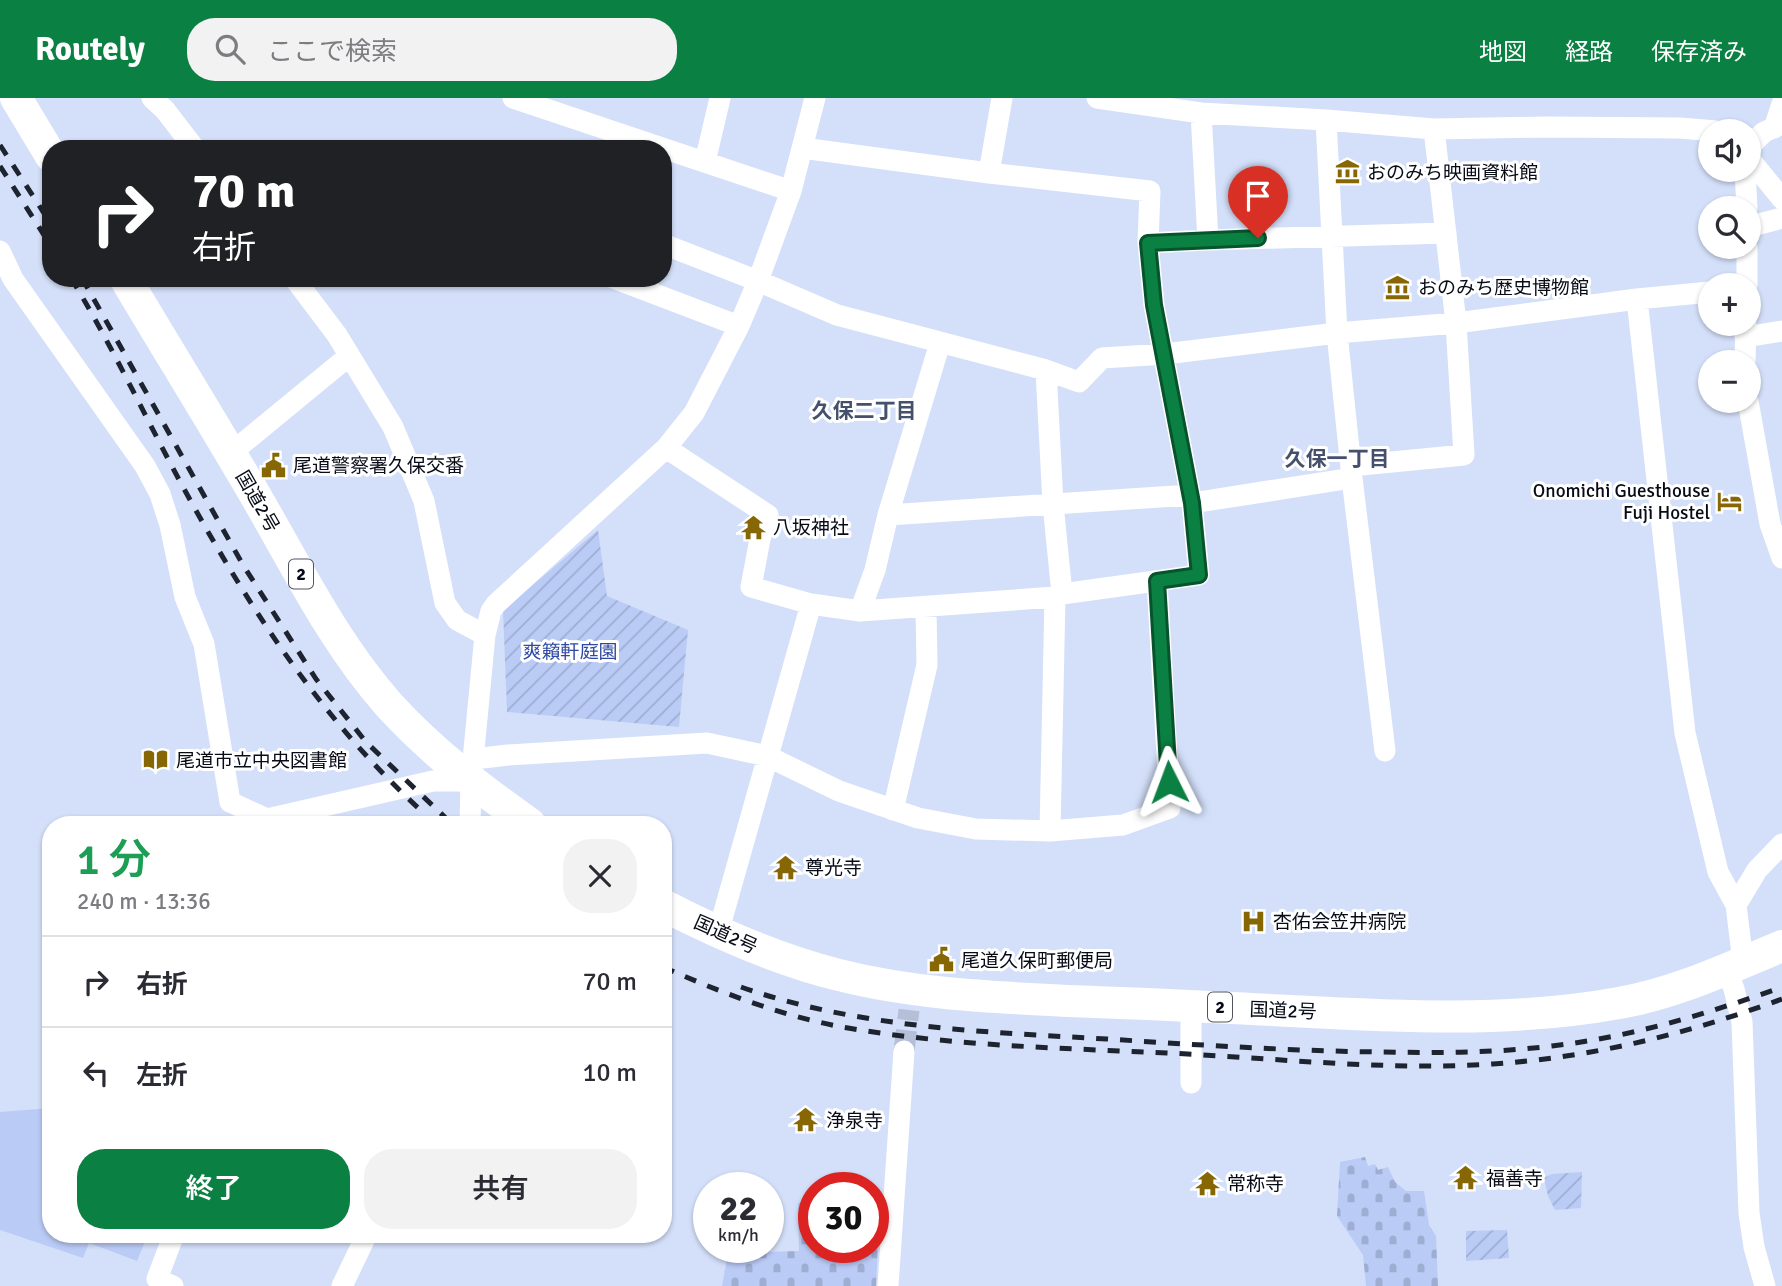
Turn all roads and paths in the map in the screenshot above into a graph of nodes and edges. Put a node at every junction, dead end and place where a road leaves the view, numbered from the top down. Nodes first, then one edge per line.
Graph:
1 (16, 98) edge
2 (152, 98) edge
3 (513, 98) edge
4 (720, 98) edge
5 (815, 98) edge
6 (1002, 98) edge
7 (1097, 98) edge
8 (1782, 104) edge
9 (1201, 113) junction
10 (1326, 120) junction
11 (1778, 126) edge
12 (1434, 129) junction
13 (1698, 130) edge
14 (1761, 135) edge
15 (188, 140) edge
16 (639, 140) edge
17 (42, 141) edge
18 (802, 148) junction
19 (672, 151) edge
20 (705, 162) junction
21 (989, 173) junction
22 (1761, 174) edge
23 (791, 191) junction
24 (1782, 199) edge
25 (1782, 218) edge
26 (1761, 224) edge
27 (1446, 233) junction
28 (1332, 235) junction
29 (1209, 240) junction
30 (1148, 243) junction
31 (672, 248) edge
32 (0, 251) edge
33 (758, 281) junction
34 (130, 287) edge
35 (301, 287) edge
36 (637, 287) edge
37 (1698, 293) edge
38 (1637, 299) junction
39 (1456, 323) junction
40 (739, 326) junction
41 (1761, 331) edge
42 (1782, 331) edge
43 (1337, 333) junction
44 (940, 343) junction
45 (1165, 354) junction
46 (349, 356) junction
47 (1046, 370) junction
48 (1751, 413) edge
49 (666, 448) junction
50 (230, 453) junction
51 (1351, 472) junction
52 (1191, 499) junction
53 (1054, 504) junction
54 (888, 515) junction
55 (1776, 522) edge
56 (1782, 558) edge
57 (1157, 581) junction
58 (1059, 595) junction
59 (811, 604) junction
60 (926, 608) junction
61 (860, 611) junction
62 (485, 635) junction
63 (1385, 751) dead end
64 (767, 756) junction
65 (472, 770) junction
66 (893, 810) junction
67 (254, 816) edge
68 (290, 816) edge
69 (470, 816) edge
70 (521, 816) edge
71 (1050, 831) junction
72 (1782, 845) edge
73 (1736, 905) junction
74 (672, 910) edge
75 (718, 933) junction
76 (1782, 946) edge
77 (1734, 965) junction
78 (1191, 1006) junction
79 (904, 1051) tunnel mouth
80 (1191, 1083) dead end
81 (171, 1243) edge
82 (364, 1243) edge
83 (173, 1286) edge
84 (342, 1286) edge
85 (888, 1286) edge
86 (1765, 1286) edge

1 - 17 highway
2 - 15 street
3 - 16 street
4 - 20 street
5 - 18 street
6 - 21 street
7 - 9 street
8 - 11 street
9 - 10 street
9 - 29 street
10 - 12 street
10 - 28 street
11 - 14 street
12 - 13 street
12 - 27 street
18 - 21 street
18 - 23 street
19 - 20 street
20 - 23 street
21 - 30 street
22 - 24 street
23 - 33 street
25 - 26 street
27 - 28 street
27 - 39 street
28 - 29 street
28 - 43 street
29 - 30 street
30 - 45 street
31 - 33 street
32 - 67 street
33 - 40 street
33 - 44 street
34 - 50 highway, 国道2号 / 2
35 - 46 street
36 - 40 street
37 - 38 street
38 - 39 street
38 - 73 street
39 - 43 street
39 - 51 street
40 - 49 street
41 - 42 street
43 - 45 street
43 - 51 street
44 - 47 street
44 - 54 street
45 - 47 street
45 - 52 street
46 - 50 street
46 - 62 street
47 - 53 street
48 - 55 street
49 - 59 street
49 - 62 street
50 - 65 highway, 国道2号 / 2
51 - 52 street
51 - 63 street
52 - 53 street
52 - 57 street
53 - 54 street
53 - 58 street
54 - 61 street
55 - 56 street
57 - 58 street
57 - 71 street
58 - 60 street
58 - 71 street
59 - 61 street
59 - 64 street
60 - 61 street
60 - 66 street
62 - 65 street
64 - 65 street
64 - 66 street
64 - 75 street
65 - 68 street
65 - 69 street
65 - 70 highway, 国道2号 / 2
66 - 71 street
72 - 73 street
73 - 77 street
74 - 75 highway, 国道2号 / 2
75 - 78 highway, 国道2号 / 2
76 - 77 highway, 国道2号 / 2
77 - 78 highway, 国道2号 / 2
77 - 86 street
78 - 80 street
79 - 85 street
81 - 83 street
82 - 84 street

